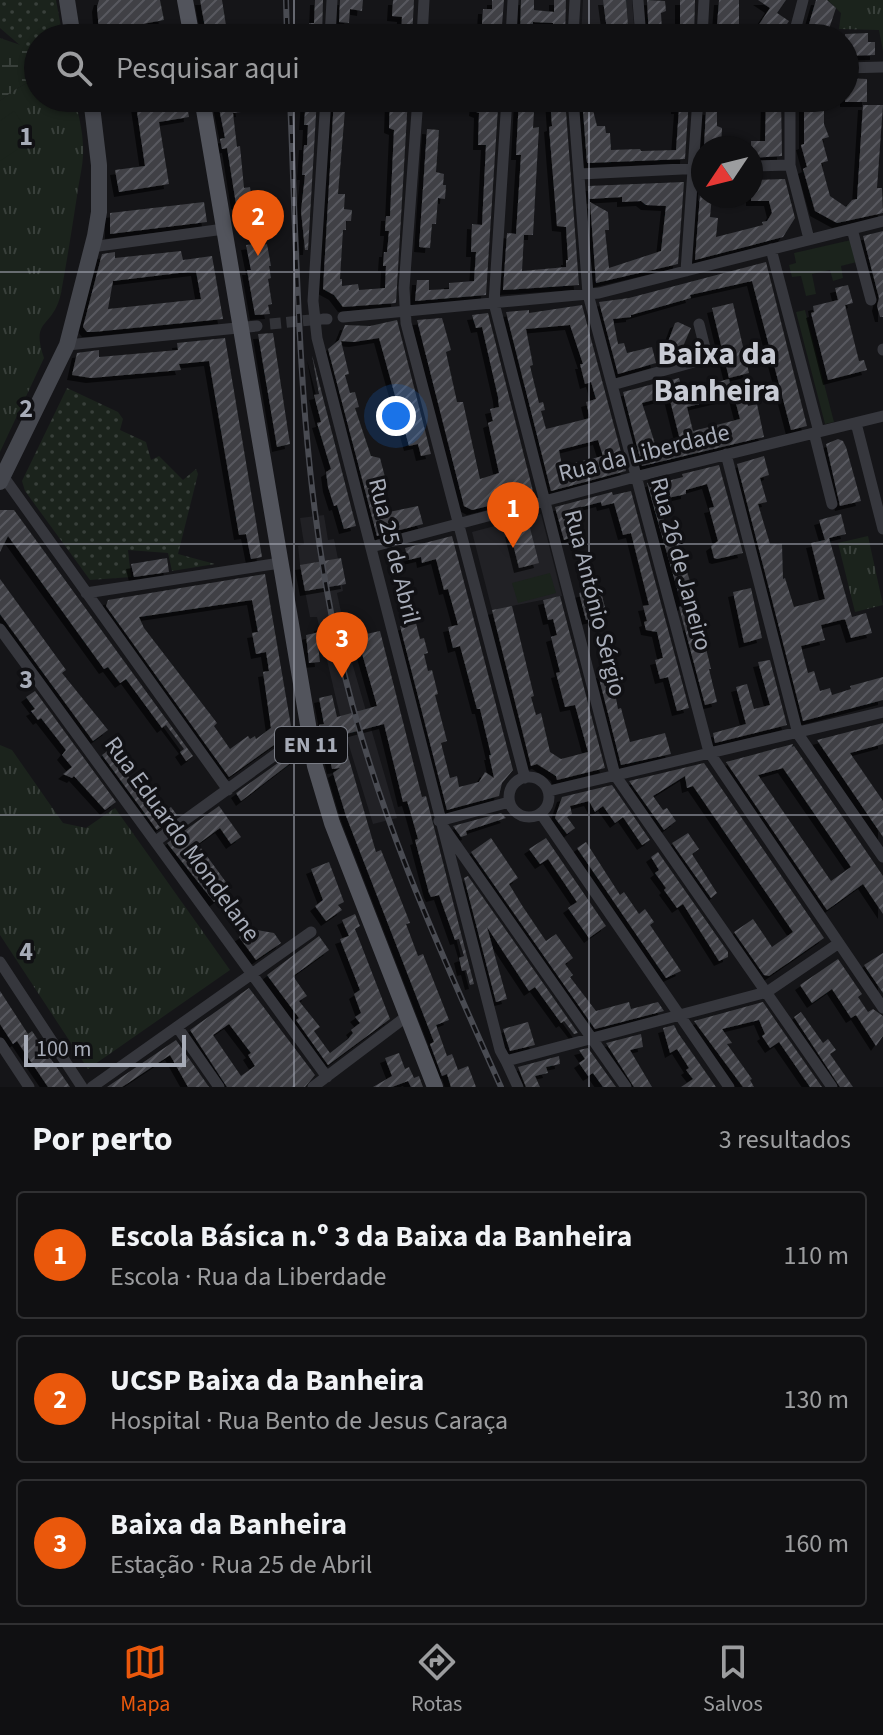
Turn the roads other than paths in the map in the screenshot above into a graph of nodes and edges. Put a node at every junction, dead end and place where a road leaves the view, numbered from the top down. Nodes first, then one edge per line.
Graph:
1 (67, 0) edge
2 (76, 0) edge
3 (185, 0) edge
4 (332, 0) edge
5 (424, 0) edge
6 (513, 0) edge
7 (575, 0) edge
8 (638, 0) edge
9 (704, 0) edge
10 (803, 0) edge
11 (71, 24) edge
12 (80, 24) edge
13 (189, 24) edge
14 (331, 24) edge
15 (423, 24) edge
16 (512, 24) edge
17 (574, 24) edge
18 (640, 24) edge
19 (703, 24) edge
20 (797, 24) edge
21 (883, 67) edge
22 (859, 68) edge
23 (84, 112) edge
24 (93, 112) edge
25 (204, 112) edge
26 (325, 112) edge
27 (417, 112) edge
28 (506, 112) edge
29 (574, 112) edge
30 (698, 112) edge
31 (790, 112) edge
32 (698, 136) edge
33 (790, 165) junction
34 (763, 166) edge
35 (691, 168) edge
36 (580, 174) junction
37 (693, 208) edge
38 (883, 221) edge
39 (224, 229) junction
40 (852, 229) junction
41 (809, 239) junction
42 (91, 247) junction
43 (771, 249) junction
44 (686, 271) junction
45 (588, 294) junction
46 (871, 300) dead end
47 (494, 303) junction
48 (405, 313) junction
49 (343, 317) dead end
50 (699, 324) dead end
51 (249, 326) junction
52 (67, 345) junction
53 (612, 385) junction
54 (883, 416) edge
55 (856, 423) junction
56 (817, 432) junction
57 (726, 454) junction
58 (635, 477) junction
59 (2, 479) edge
60 (546, 500) junction
61 (832, 504) dead end
62 (459, 524) junction
63 (883, 529) edge
64 (371, 547) junction
65 (280, 563) junction
66 (86, 593) junction
67 (0, 629) edge
68 (883, 712) edge
69 (308, 731) junction
70 (798, 734) junction
71 (709, 752) junction
72 (615, 775) junction
73 (525, 778) junction
74 (228, 790) junction
75 (549, 791) junction
76 (509, 802) junction
77 (541, 814) junction
78 (439, 821) junction
79 (156, 841) junction
80 (883, 857) edge
81 (311, 932) dead end
82 (839, 943) junction
83 (0, 962) edge
84 (254, 973) junction
85 (767, 992) junction
86 (883, 1008) edge
87 (679, 1015) junction
88 (407, 1016) junction
89 (178, 1028) junction
90 (591, 1038) junction
91 (0, 1043) edge
92 (506, 1061) junction
93 (327, 1077) junction
94 (29, 1087) edge
95 (82, 1087) edge
96 (92, 1087) edge
97 (219, 1087) edge
98 (313, 1087) edge
99 (435, 1087) edge
100 (518, 1087) edge
101 (626, 1087) edge
102 (729, 1087) edge
103 (832, 1087) edge

1 - 11 street
2 - 12 street
3 - 13 main road
4 - 14 street
5 - 15 street
6 - 16 street
7 - 17 street
8 - 18 street
9 - 19 street
10 - 20 street
21 - 22 street
23 - 42 street
24 - 42 street
25 - 39 main road, EN 11
26 - 64 street, Rua 25 de Abril
27 - 48 street
28 - 47 street, Rua António Sérgio
29 - 36 street, Rua 26 de Janeiro
30 - 32 street
31 - 33 street
33 - 34 street
33 - 41 street
35 - 36 street
36 - 45 street, Rua 26 de Janeiro
37 - 44 street
38 - 40 street
39 - 42 street
39 - 51 main road, EN 11
40 - 41 street
40 - 46 street
41 - 43 street
42 - 52 street
43 - 44 street
43 - 56 street
44 - 45 street
45 - 47 street
45 - 53 street, Rua 26 de Janeiro
47 - 48 street
47 - 60 street, Rua António Sérgio
48 - 49 street
48 - 62 street
50 - 53 street
51 - 52 street
51 - 65 main road, EN 11
52 - 59 street
53 - 58 street, Rua 26 de Janeiro
54 - 55 street, Rua da Liberdade
55 - 56 street, Rua da Liberdade
55 - 63 street
56 - 57 street, Rua da Liberdade
56 - 61 street
57 - 58 street, Rua da Liberdade
57 - 70 street
58 - 60 street, Rua da Liberdade
58 - 71 street, Rua 26 de Janeiro
59 - 66 street
60 - 62 street, Rua da Liberdade
60 - 72 street, Rua António Sérgio
62 - 64 street, Rua da Liberdade
62 - 73 street
64 - 78 street, Rua 25 de Abril
65 - 66 street
65 - 69 main road, EN 11
66 - 74 street
67 - 79 street, Rua Eduardo Mondelane
68 - 70 street
69 - 74 street
69 - 88 main road, EN 11
70 - 71 street
70 - 80 street
71 - 72 street
71 - 82 street, Rua 26 de Janeiro
72 - 75 street
72 - 85 street
73 - 75 street
73 - 76 street
74 - 79 street
75 - 77 street
76 - 77 street
76 - 78 street
77 - 87 street
78 - 90 street
78 - 92 street, Rua 25 de Abril
79 - 84 street, Rua Eduardo Mondelane
81 - 84 street
82 - 85 street
82 - 86 street, Rua 26 de Janeiro
83 - 95 street
84 - 89 street
84 - 93 street, Rua Eduardo Mondelane
85 - 87 street
85 - 103 street
87 - 90 street
87 - 102 street
88 - 93 street
88 - 99 main road, EN 11
89 - 96 street
89 - 97 street
90 - 92 street
90 - 101 street
91 - 94 street
92 - 100 street, Rua 25 de Abril
93 - 98 street

